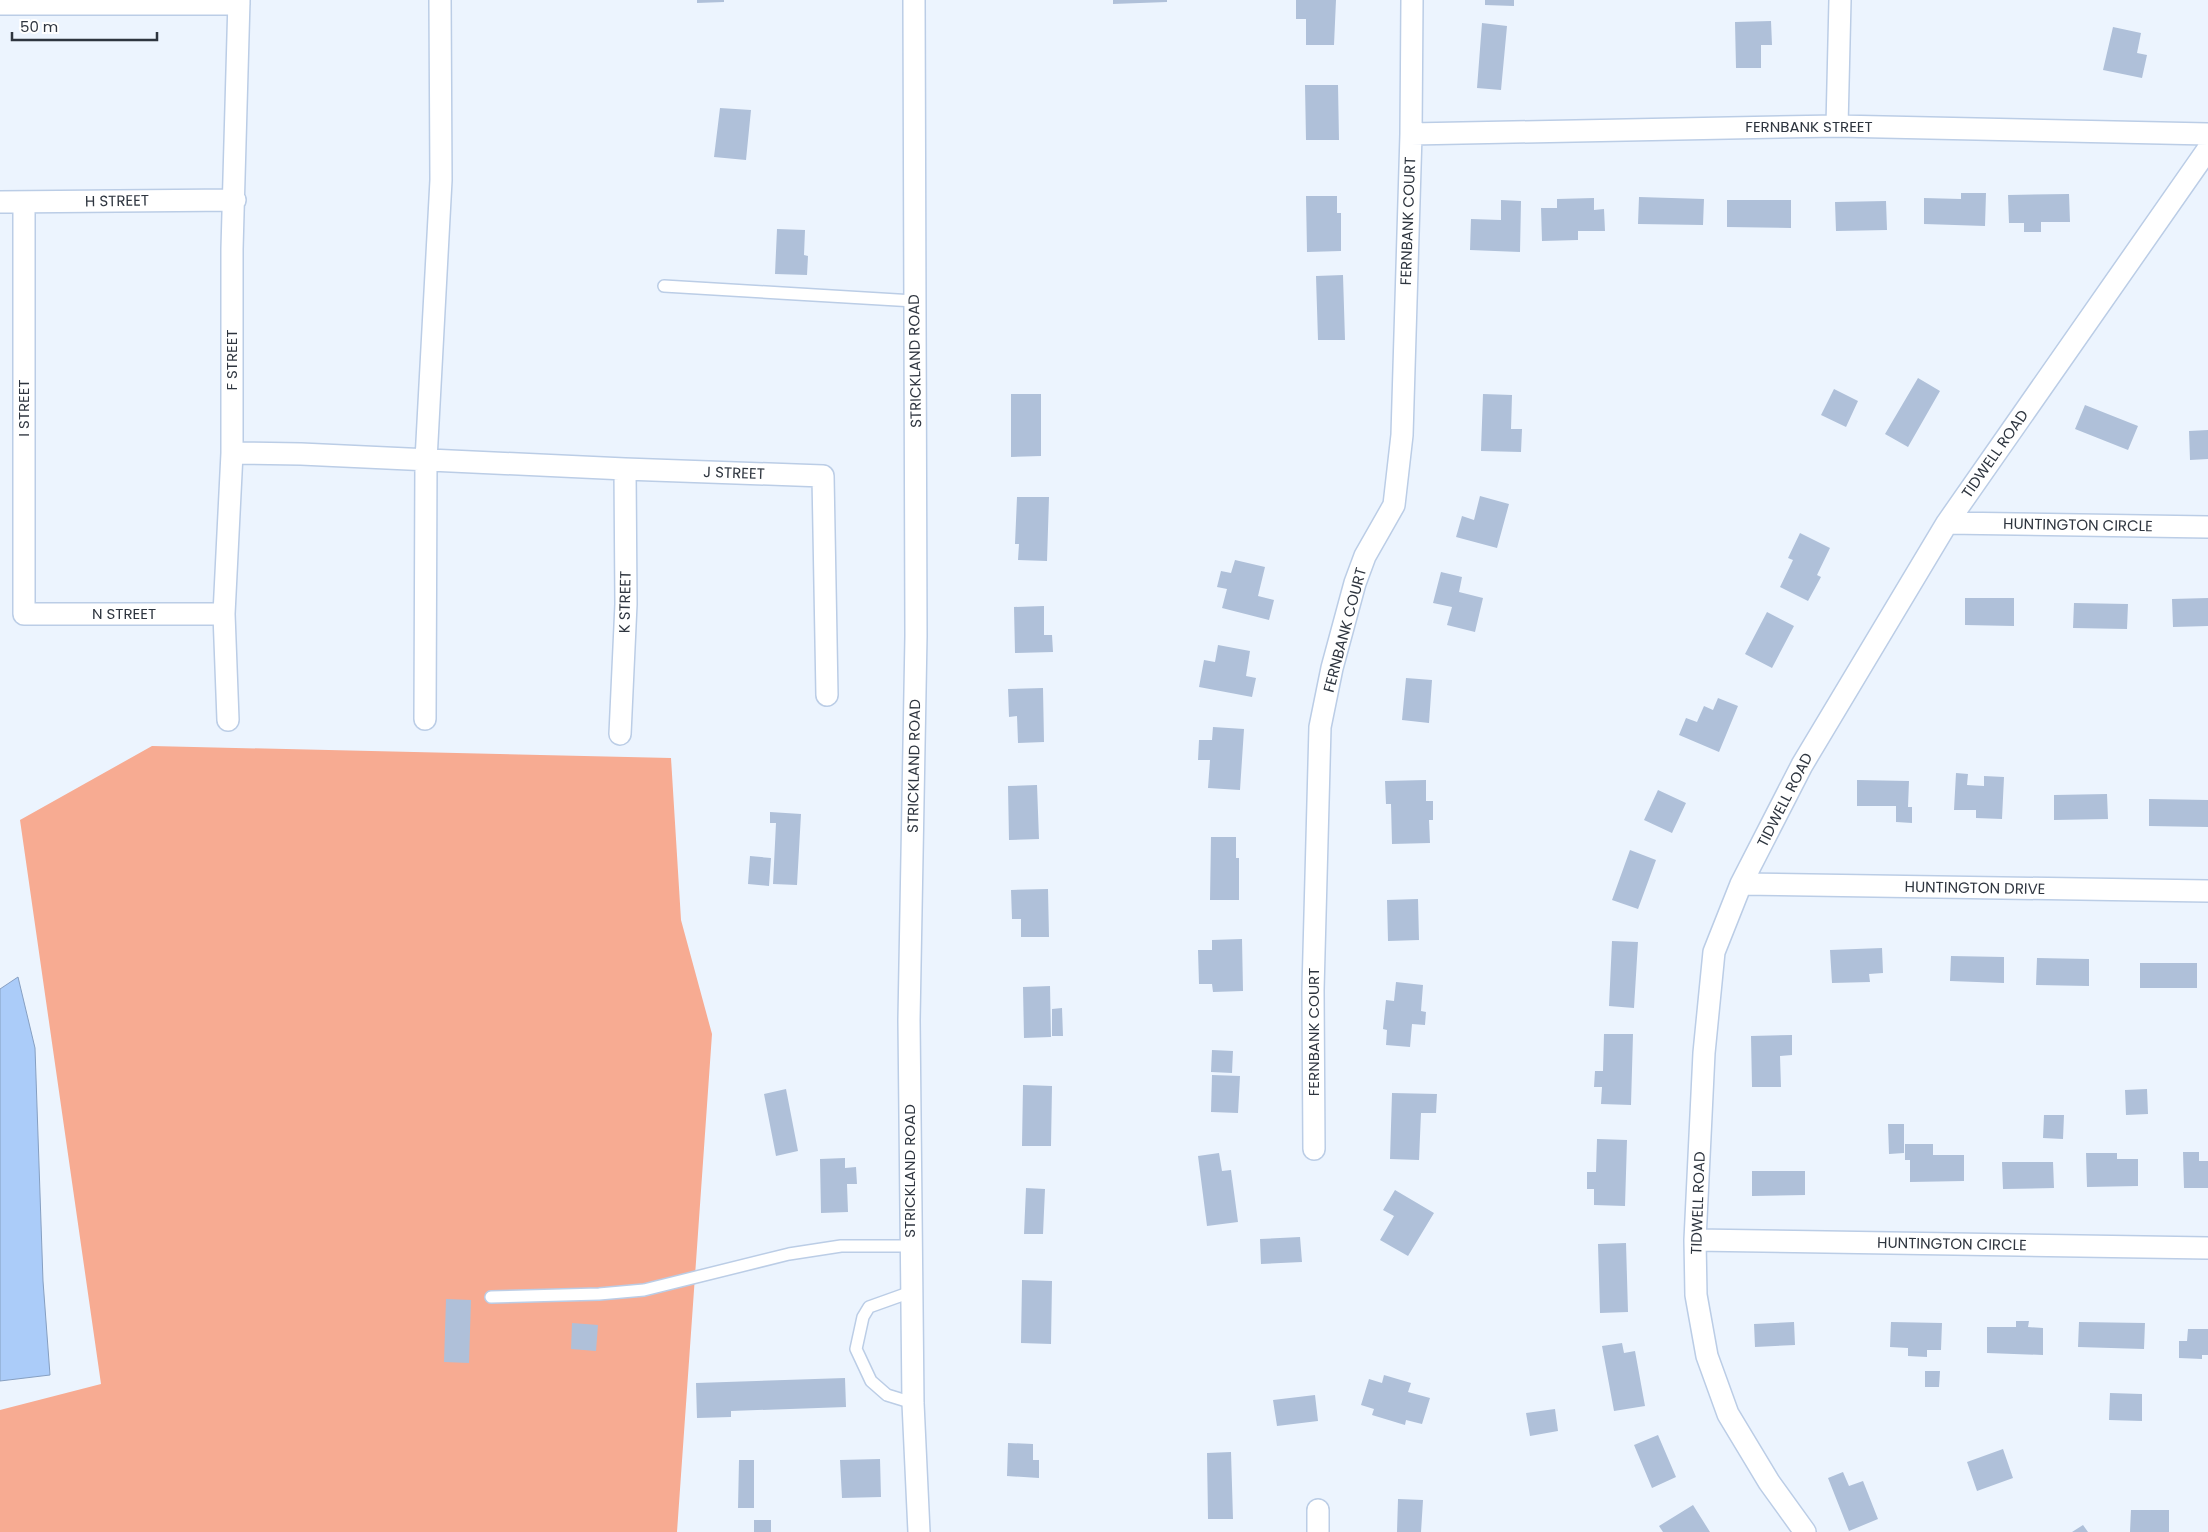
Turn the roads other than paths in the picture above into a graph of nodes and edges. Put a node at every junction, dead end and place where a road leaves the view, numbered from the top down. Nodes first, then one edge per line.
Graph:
1 (440, 0) edge
2 (914, 0) edge
3 (1412, 0) edge
4 (1840, 0) edge
5 (239, 2) edge
6 (0, 4) edge
7 (1837, 126) junction
8 (1411, 134) junction
9 (2208, 134) edge
10 (2208, 149) edge
11 (235, 200) junction
12 (0, 202) edge
13 (24, 202) junction
14 (664, 286) dead end
15 (914, 301) junction
16 (232, 453) junction
17 (426, 460) junction
18 (625, 469) junction
19 (1947, 523) junction
20 (2208, 527) edge
21 (24, 614) joint
22 (224, 614) junction
23 (827, 695) dead end
24 (425, 719) dead end
25 (228, 720) dead end
26 (620, 734) dead end
27 (1741, 884) junction
28 (2208, 890) edge
29 (1314, 1149) dead end
30 (1695, 1240) junction
31 (911, 1246) junction
32 (2208, 1248) edge
33 (911, 1292) junction
34 (491, 1297) dead end
35 (913, 1403) junction
36 (1318, 1510) dead end
37 (918, 1532) edge
38 (1318, 1532) edge
39 (1805, 1532) edge

1 - 17 street
2 - 15 street, STRICKLAND ROAD
3 - 8 street, FERNBANK COURT
4 - 7 street
5 - 6 street
5 - 11 street, F STREET
7 - 8 street, FERNBANK STREET
7 - 9 street, FERNBANK STREET
8 - 29 street, FERNBANK COURT
10 - 19 street, TIDWELL ROAD
11 - 13 street, H STREET
11 - 16 street, F STREET
12 - 13 street, H STREET
13 - 21 street, I STREET
14 - 15 lane
15 - 31 street, STRICKLAND ROAD
16 - 17 street
16 - 22 street, F STREET
17 - 18 street, J STREET
17 - 24 street
18 - 23 street, J STREET
18 - 26 street, K STREET
19 - 20 street, HUNTINGTON CIRCLE
19 - 27 street, TIDWELL ROAD
21 - 22 street, N STREET
22 - 25 street, F STREET
27 - 28 street, HUNTINGTON DRIVE
27 - 30 street, TIDWELL ROAD
30 - 32 street, HUNTINGTON CIRCLE
30 - 39 street, TIDWELL ROAD
31 - 33 street, STRICKLAND ROAD
31 - 34 lane
33 - 35 street, STRICKLAND ROAD
33 - 35 lane
35 - 37 street, STRICKLAND ROAD
36 - 38 street

